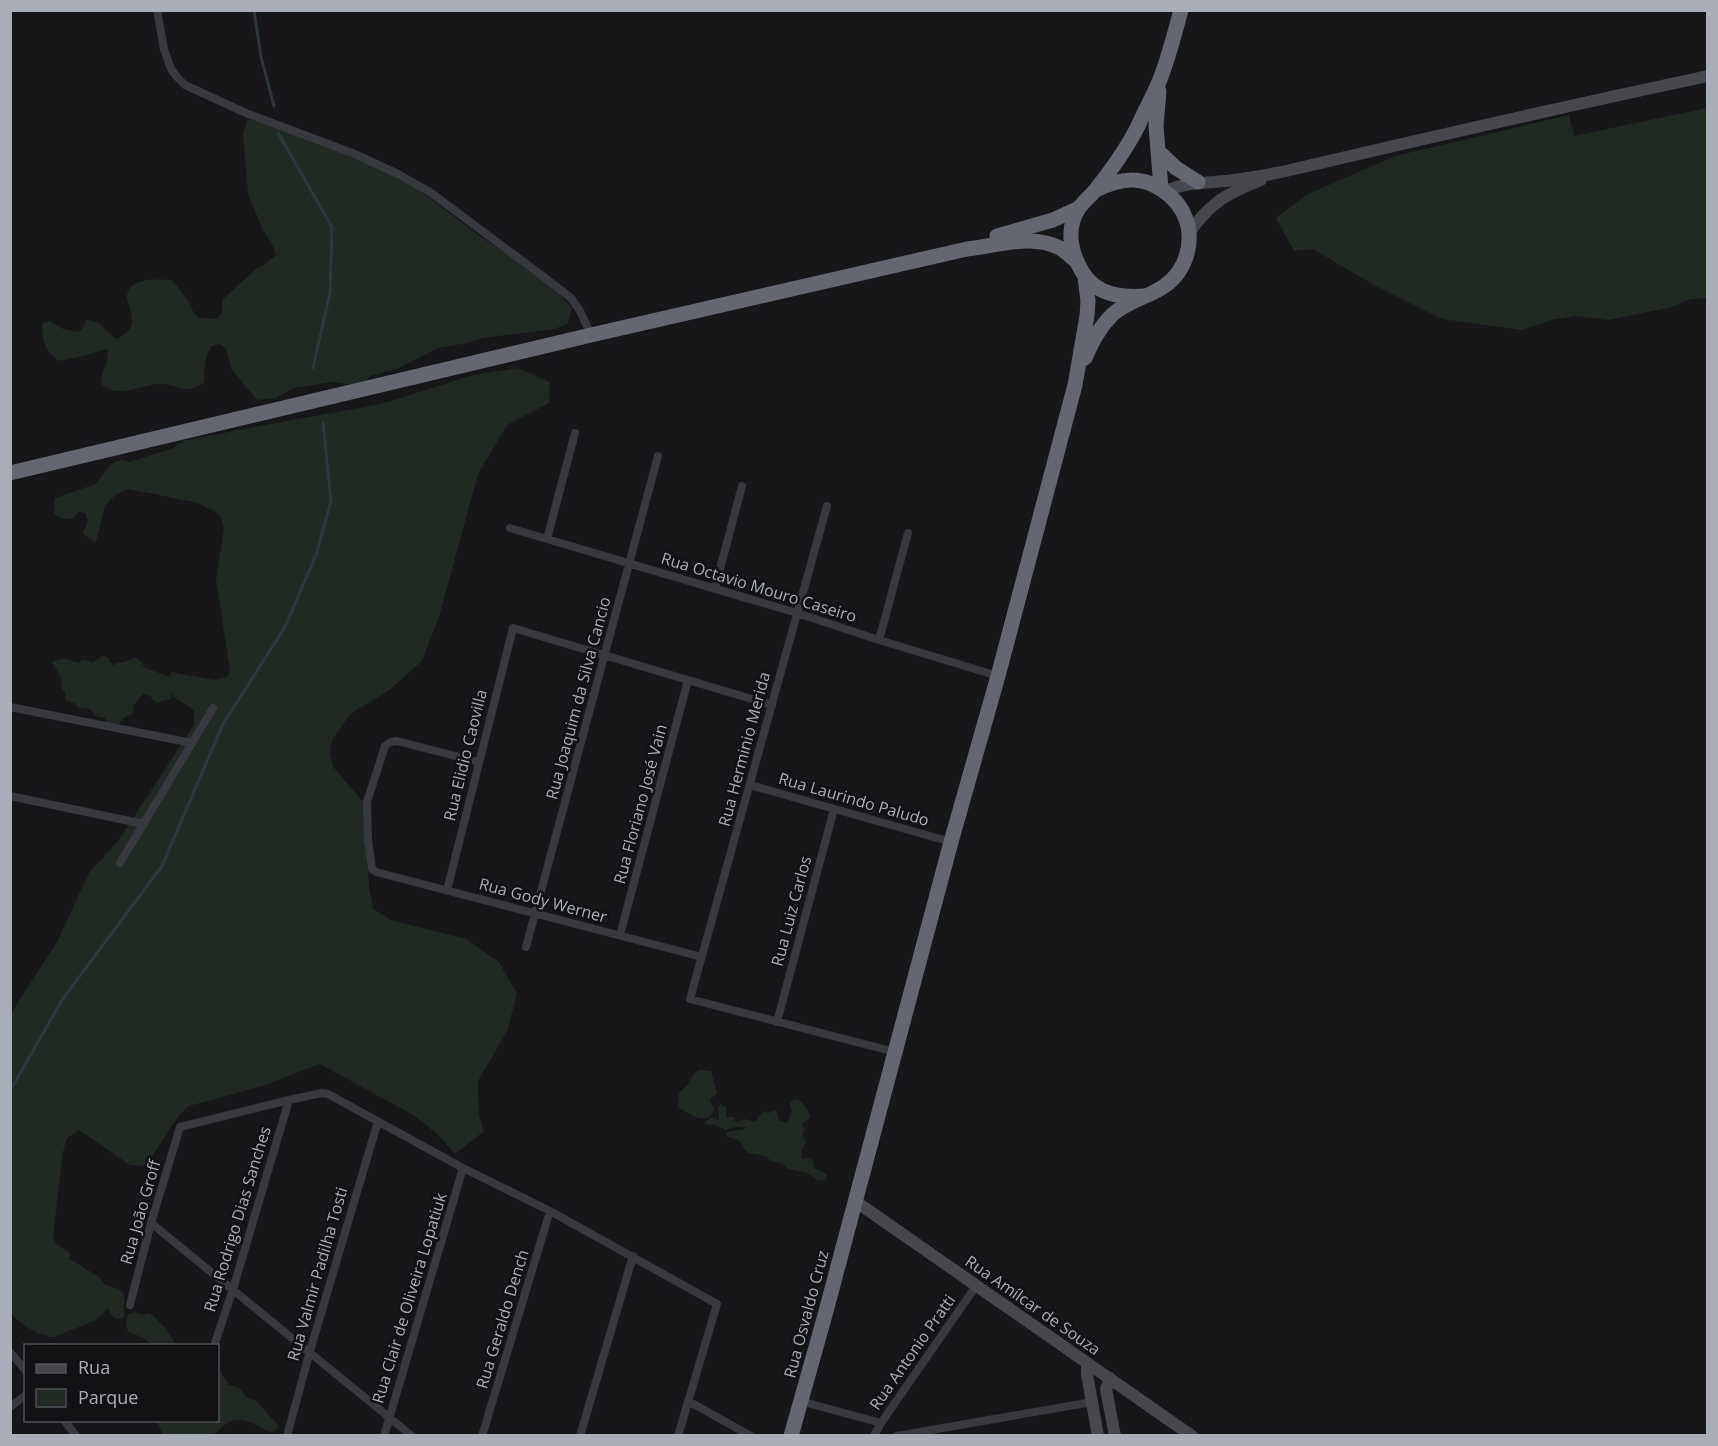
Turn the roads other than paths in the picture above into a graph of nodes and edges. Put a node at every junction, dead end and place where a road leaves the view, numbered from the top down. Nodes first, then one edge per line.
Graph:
1 (157, 10) edge
2 (1181, 10) edge
3 (1707, 76) edge
4 (1160, 79) junction
5 (1159, 152) junction
6 (1279, 172) junction
7 (1198, 182) junction
8 (1096, 190) junction
9 (1163, 190) junction
10 (1079, 208) junction
11 (1189, 233) junction
12 (967, 249) junction
13 (1075, 260) junction
14 (1085, 277) junction
15 (1144, 296) junction
16 (591, 335) junction
17 (1075, 385) junction
18 (575, 433) dead end
19 (658, 456) dead end
20 (10, 473) edge
21 (742, 486) dead end
22 (827, 506) dead end
23 (510, 528) dead end
24 (908, 533) dead end
25 (547, 539) junction
26 (630, 563) junction
27 (715, 588) junction
28 (797, 613) junction
29 (879, 640) junction
30 (605, 655) junction
31 (999, 676) junction
32 (688, 680) junction
33 (772, 705) junction
34 (10, 707) edge
35 (213, 708) dead end
36 (192, 743) junction
37 (479, 762) junction
38 (750, 785) junction
39 (10, 796) edge
40 (834, 809) junction
41 (144, 824) junction
42 (951, 842) junction
43 (120, 863) dead end
44 (447, 890) junction
45 (536, 913) junction
46 (620, 935) junction
47 (526, 947) dead end
48 (702, 957) junction
49 (777, 1022) junction
50 (895, 1052) junction
51 (288, 1101) junction
52 (378, 1121) junction
53 (463, 1168) junction
54 (855, 1201) junction
55 (550, 1211) junction
56 (151, 1223) junction
57 (633, 1256) junction
58 (976, 1286) junction
59 (233, 1289) junction
60 (130, 1305) dead end
61 (215, 1344) edge
62 (310, 1351) junction
63 (10, 1352) edge
64 (1087, 1363) junction
65 (24, 1369) edge
66 (1110, 1378) junction
67 (24, 1396) edge
68 (688, 1401) junction
69 (800, 1401) junction
70 (1092, 1402) junction
71 (10, 1407) edge
72 (389, 1416) junction
73 (66, 1422) edge
74 (881, 1423) junction
75 (76, 1436) edge
76 (287, 1436) edge
77 (384, 1436) edge
78 (412, 1436) edge
79 (482, 1436) edge
80 (580, 1436) edge
81 (678, 1436) edge
82 (751, 1436) edge
83 (791, 1436) edge
84 (874, 1436) edge
85 (897, 1436) edge
86 (1098, 1436) edge
87 (1115, 1436) edge
88 (1192, 1436) edge

1 - 16 street
2 - 4 highway
3 - 6 main road
4 - 5 highway
4 - 8 highway
5 - 7 highway
5 - 9 highway
6 - 7 main road
6 - 11 main road
7 - 9 main road
8 - 9 highway
8 - 10 highway
9 - 11 highway
10 - 12 highway
10 - 13 highway
11 - 15 highway
12 - 13 highway
12 - 16 highway
13 - 14 highway
14 - 15 highway
14 - 17 highway
15 - 17 highway
16 - 20 highway
17 - 31 highway, Rua Osvaldo Cruz
18 - 25 street
19 - 26 street, Rua Joaquim da Silva Cancio
21 - 27 street
22 - 28 street, Rua Herminio Merida
23 - 25 street, Rua Octavio Mouro Caseiro
24 - 29 street
25 - 26 street, Rua Octavio Mouro Caseiro
26 - 27 street, Rua Octavio Mouro Caseiro
26 - 30 street, Rua Joaquim da Silva Cancio
27 - 28 street, Rua Octavio Mouro Caseiro
28 - 29 street, Rua Octavio Mouro Caseiro
28 - 33 street, Rua Herminio Merida
29 - 31 street, Rua Octavio Mouro Caseiro
30 - 32 street
30 - 37 street, Rua Elidio Caovilla
30 - 45 street, Rua Joaquim da Silva Cancio
31 - 42 highway, Rua Osvaldo Cruz
32 - 33 street
32 - 46 street, Rua Floriano José Vain
33 - 38 street, Rua Herminio Merida
34 - 36 street
35 - 36 street
36 - 41 street
37 - 44 street, Rua Elidio Caovilla
37 - 44 street, Rua Gody Werner
38 - 40 street, Rua Laurindo Paludo
38 - 48 street, Rua Herminio Merida
39 - 41 street
40 - 42 street, Rua Laurindo Paludo
40 - 49 street, Rua Luiz Carlos
41 - 43 street
42 - 50 highway, Rua Osvaldo Cruz
44 - 45 street, Rua Gody Werner
45 - 46 street, Rua Gody Werner
45 - 47 street, Rua Joaquim da Silva Cancio
46 - 48 street, Rua Gody Werner
48 - 49 street, Rua Herminio Merida
49 - 50 street
50 - 54 highway, Rua Osvaldo Cruz
51 - 52 street
51 - 56 street, Rua João Groff
51 - 59 street, Rua Rodrigo Dias Sanches
52 - 53 street
52 - 62 street, Rua Valmir Padilha Tosti
53 - 55 street
53 - 72 street, Rua Clair de Oliveira Lopatiuk
54 - 58 main road, Rua Amílcar de Souza
54 - 69 highway, Rua Osvaldo Cruz
55 - 57 street
55 - 79 street, Rua Geraldo Dench
56 - 59 street
56 - 60 street, Rua João Groff
57 - 68 street
57 - 80 street
58 - 64 main road, Rua Amílcar de Souza
58 - 74 street, Rua Antonio Pratti
59 - 61 street, Rua Rodrigo Dias Sanches
59 - 62 street
62 - 72 street
62 - 76 street, Rua Valmir Padilha Tosti
63 - 65 street
64 - 66 main road, Rua Amílcar de Souza
64 - 70 main road
66 - 87 main road
66 - 88 main road, Rua Amílcar de Souza
67 - 71 street
68 - 81 street
68 - 82 street
69 - 74 street
69 - 83 highway, Rua Osvaldo Cruz
70 - 85 street
70 - 86 main road
72 - 77 street, Rua Clair de Oliveira Lopatiuk
72 - 78 street
73 - 75 street
74 - 84 street, Rua Antonio Pratti

